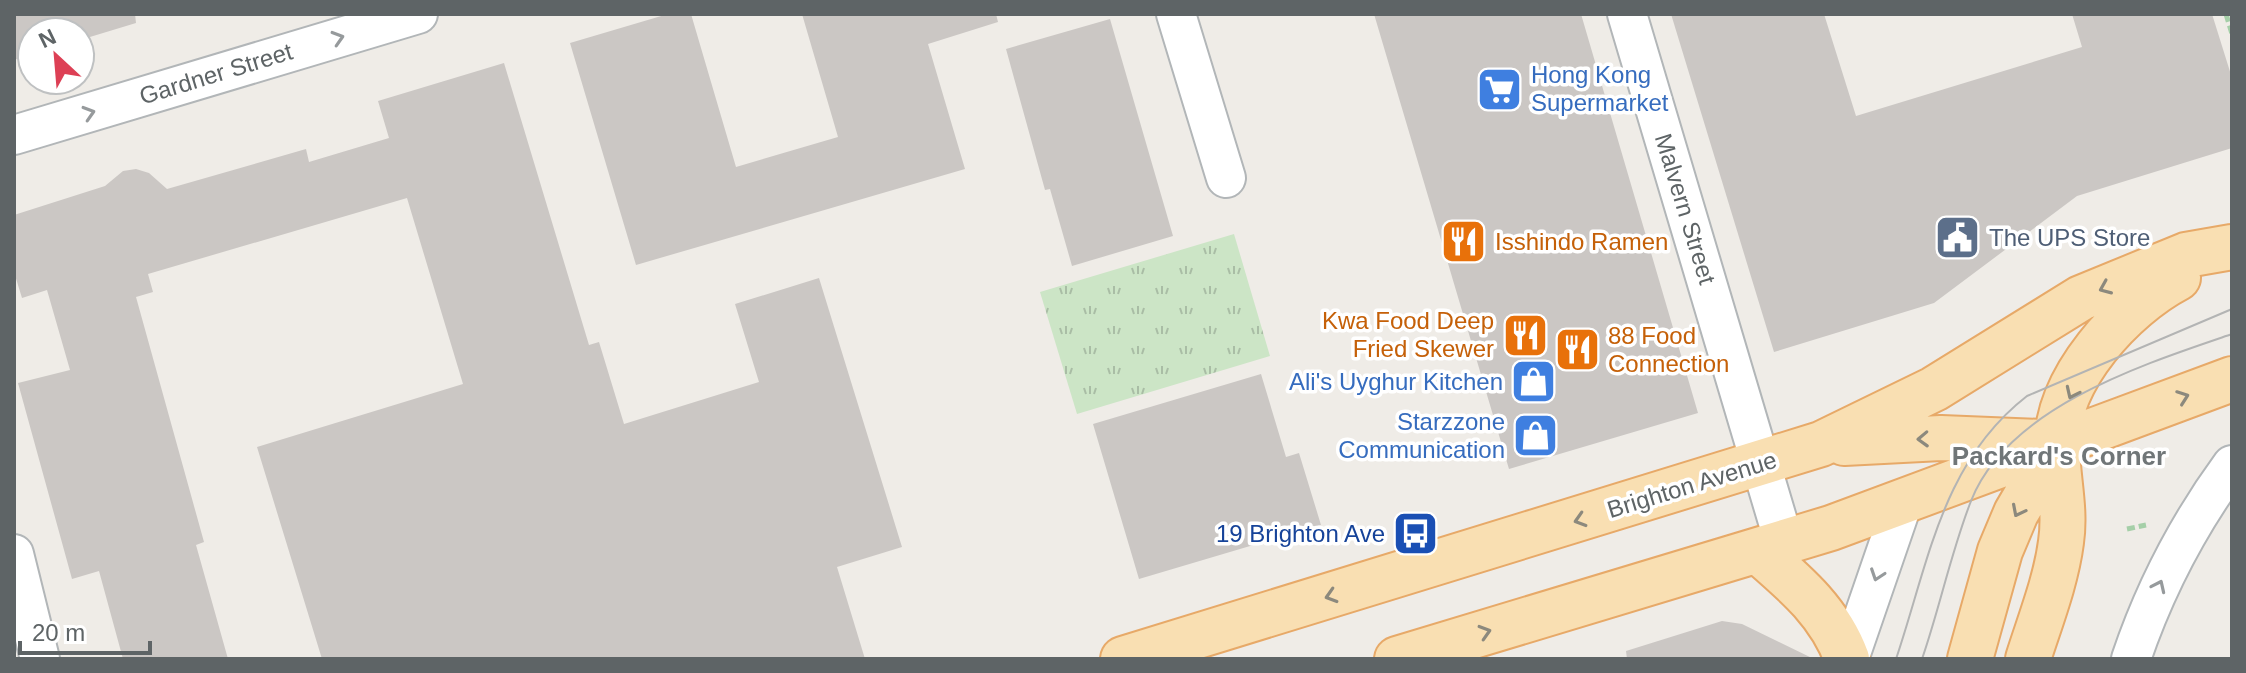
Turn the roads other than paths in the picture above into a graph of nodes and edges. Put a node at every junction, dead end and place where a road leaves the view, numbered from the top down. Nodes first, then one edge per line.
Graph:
1 (418, 14) edge
2 (1176, 14) edge
3 (1627, 14) edge
4 (14, 135) edge
5 (1226, 178) dead end
6 (2232, 247) edge
7 (2232, 257) edge
8 (2232, 379) edge
9 (2057, 443) junction
10 (1821, 444) junction
11 (1762, 464) junction
12 (2232, 465) edge
13 (1903, 502) junction
14 (1771, 547) junction
15 (14, 554) edge
16 (40, 659) edge
17 (1123, 659) edge
18 (1397, 659) edge
19 (1848, 659) edge
20 (1970, 659) edge
21 (2028, 659) edge
22 (2131, 659) edge

4 -> 1 street, Gardner Street
2 - 5 street
3 - 11 street, Malvern Street
6 -> 10 main road, Brighton Avenue
7 -> 9 main road
9 -> 8 main road
9 -> 10 main road
9 - 13 main road
9 -> 20 main road
9 - 21 main road
10 - 11 main road, Brighton Avenue
11 - 14 street, Malvern Street
11 -> 17 main road, Brighton Avenue
22 -> 12 street
13 - 14 main road
13 -> 19 street
18 -> 14 main road
14 - 19 main road
15 - 16 street

